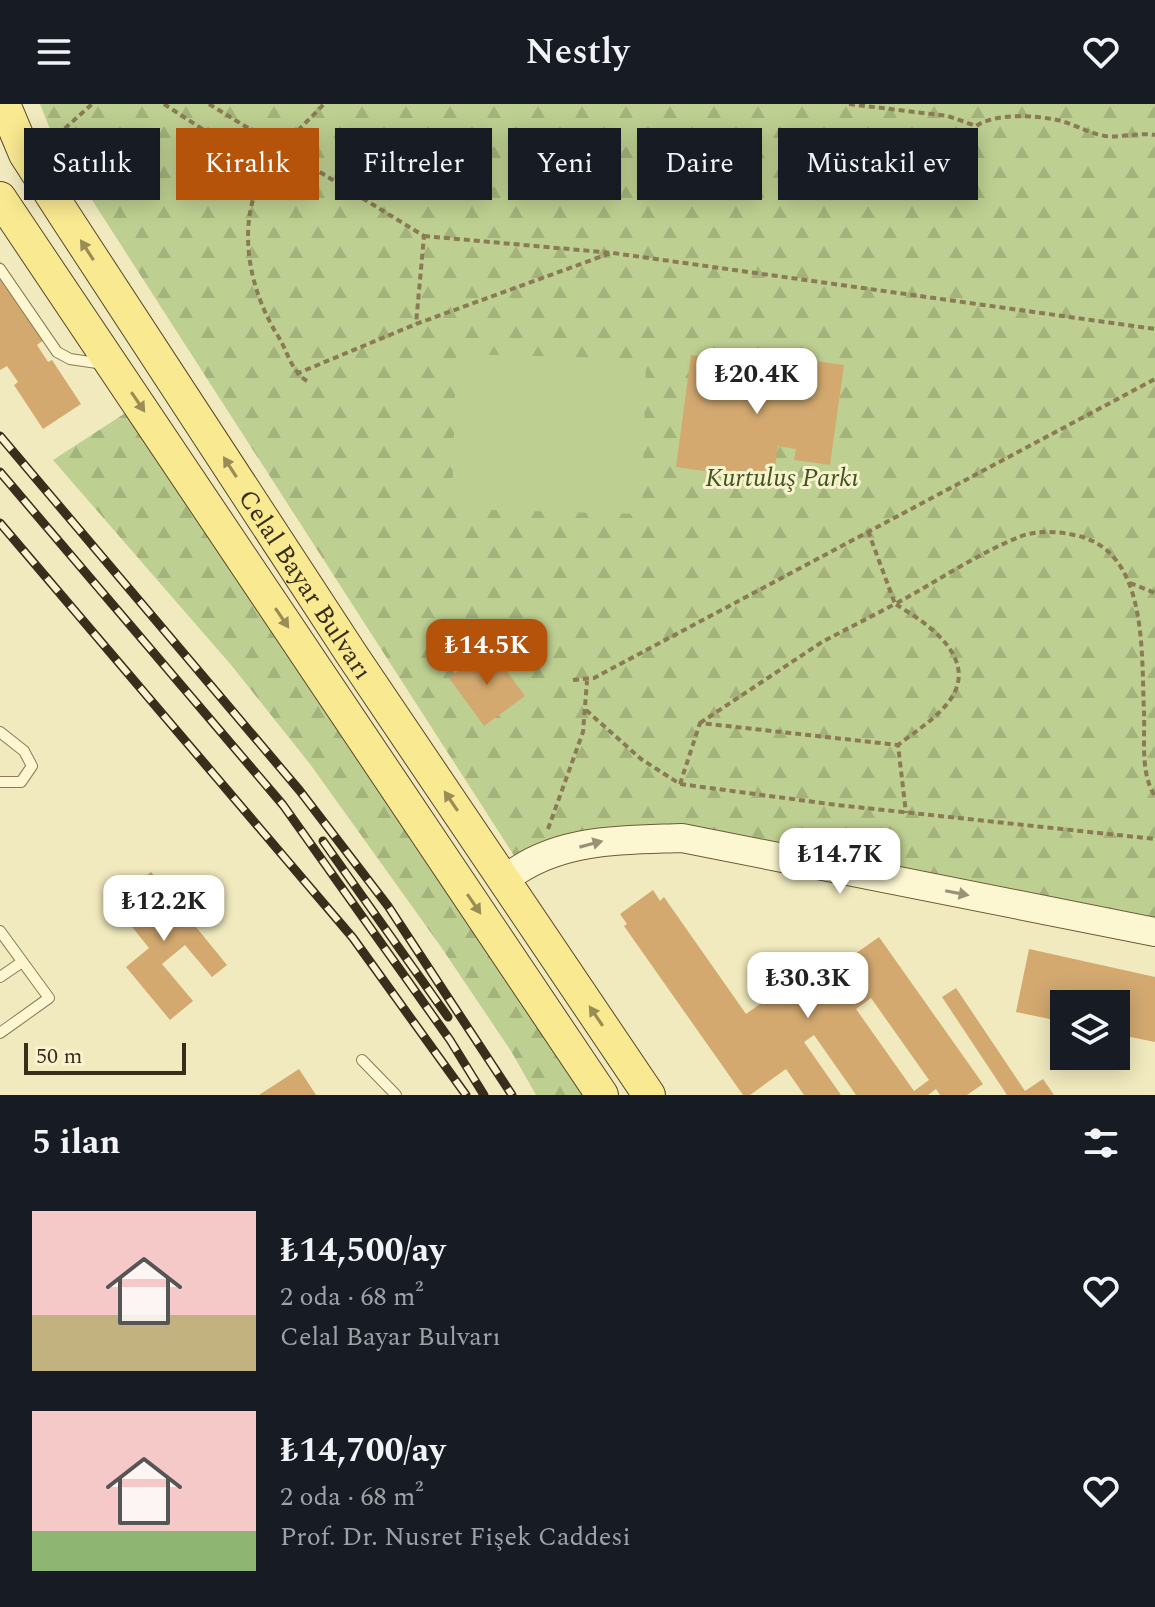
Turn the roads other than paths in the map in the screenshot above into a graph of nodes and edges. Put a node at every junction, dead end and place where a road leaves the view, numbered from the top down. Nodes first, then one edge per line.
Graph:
1 (4, 104) edge
2 (0, 198) edge
3 (0, 269) edge
4 (113, 365) junction
5 (0, 732) edge
6 (0, 782) edge
7 (528, 864) road end
8 (0, 931) edge
9 (1155, 932) edge
10 (22, 962) junction
11 (0, 977) edge
12 (0, 1033) edge
13 (362, 1060) dead end
14 (649, 1090) edge
15 (396, 1095) edge
16 (602, 1095) edge

14 -> 1 main road, Celal Bayar Bulvarı
2 - 4 main road, Celal Bayar Bulvarı
3 - 4 lane
4 -> 16 main road, Celal Bayar Bulvarı
5 - 6 lane
7 -> 9 main road
8 - 10 lane
10 - 11 lane
10 - 12 lane
13 - 15 lane

